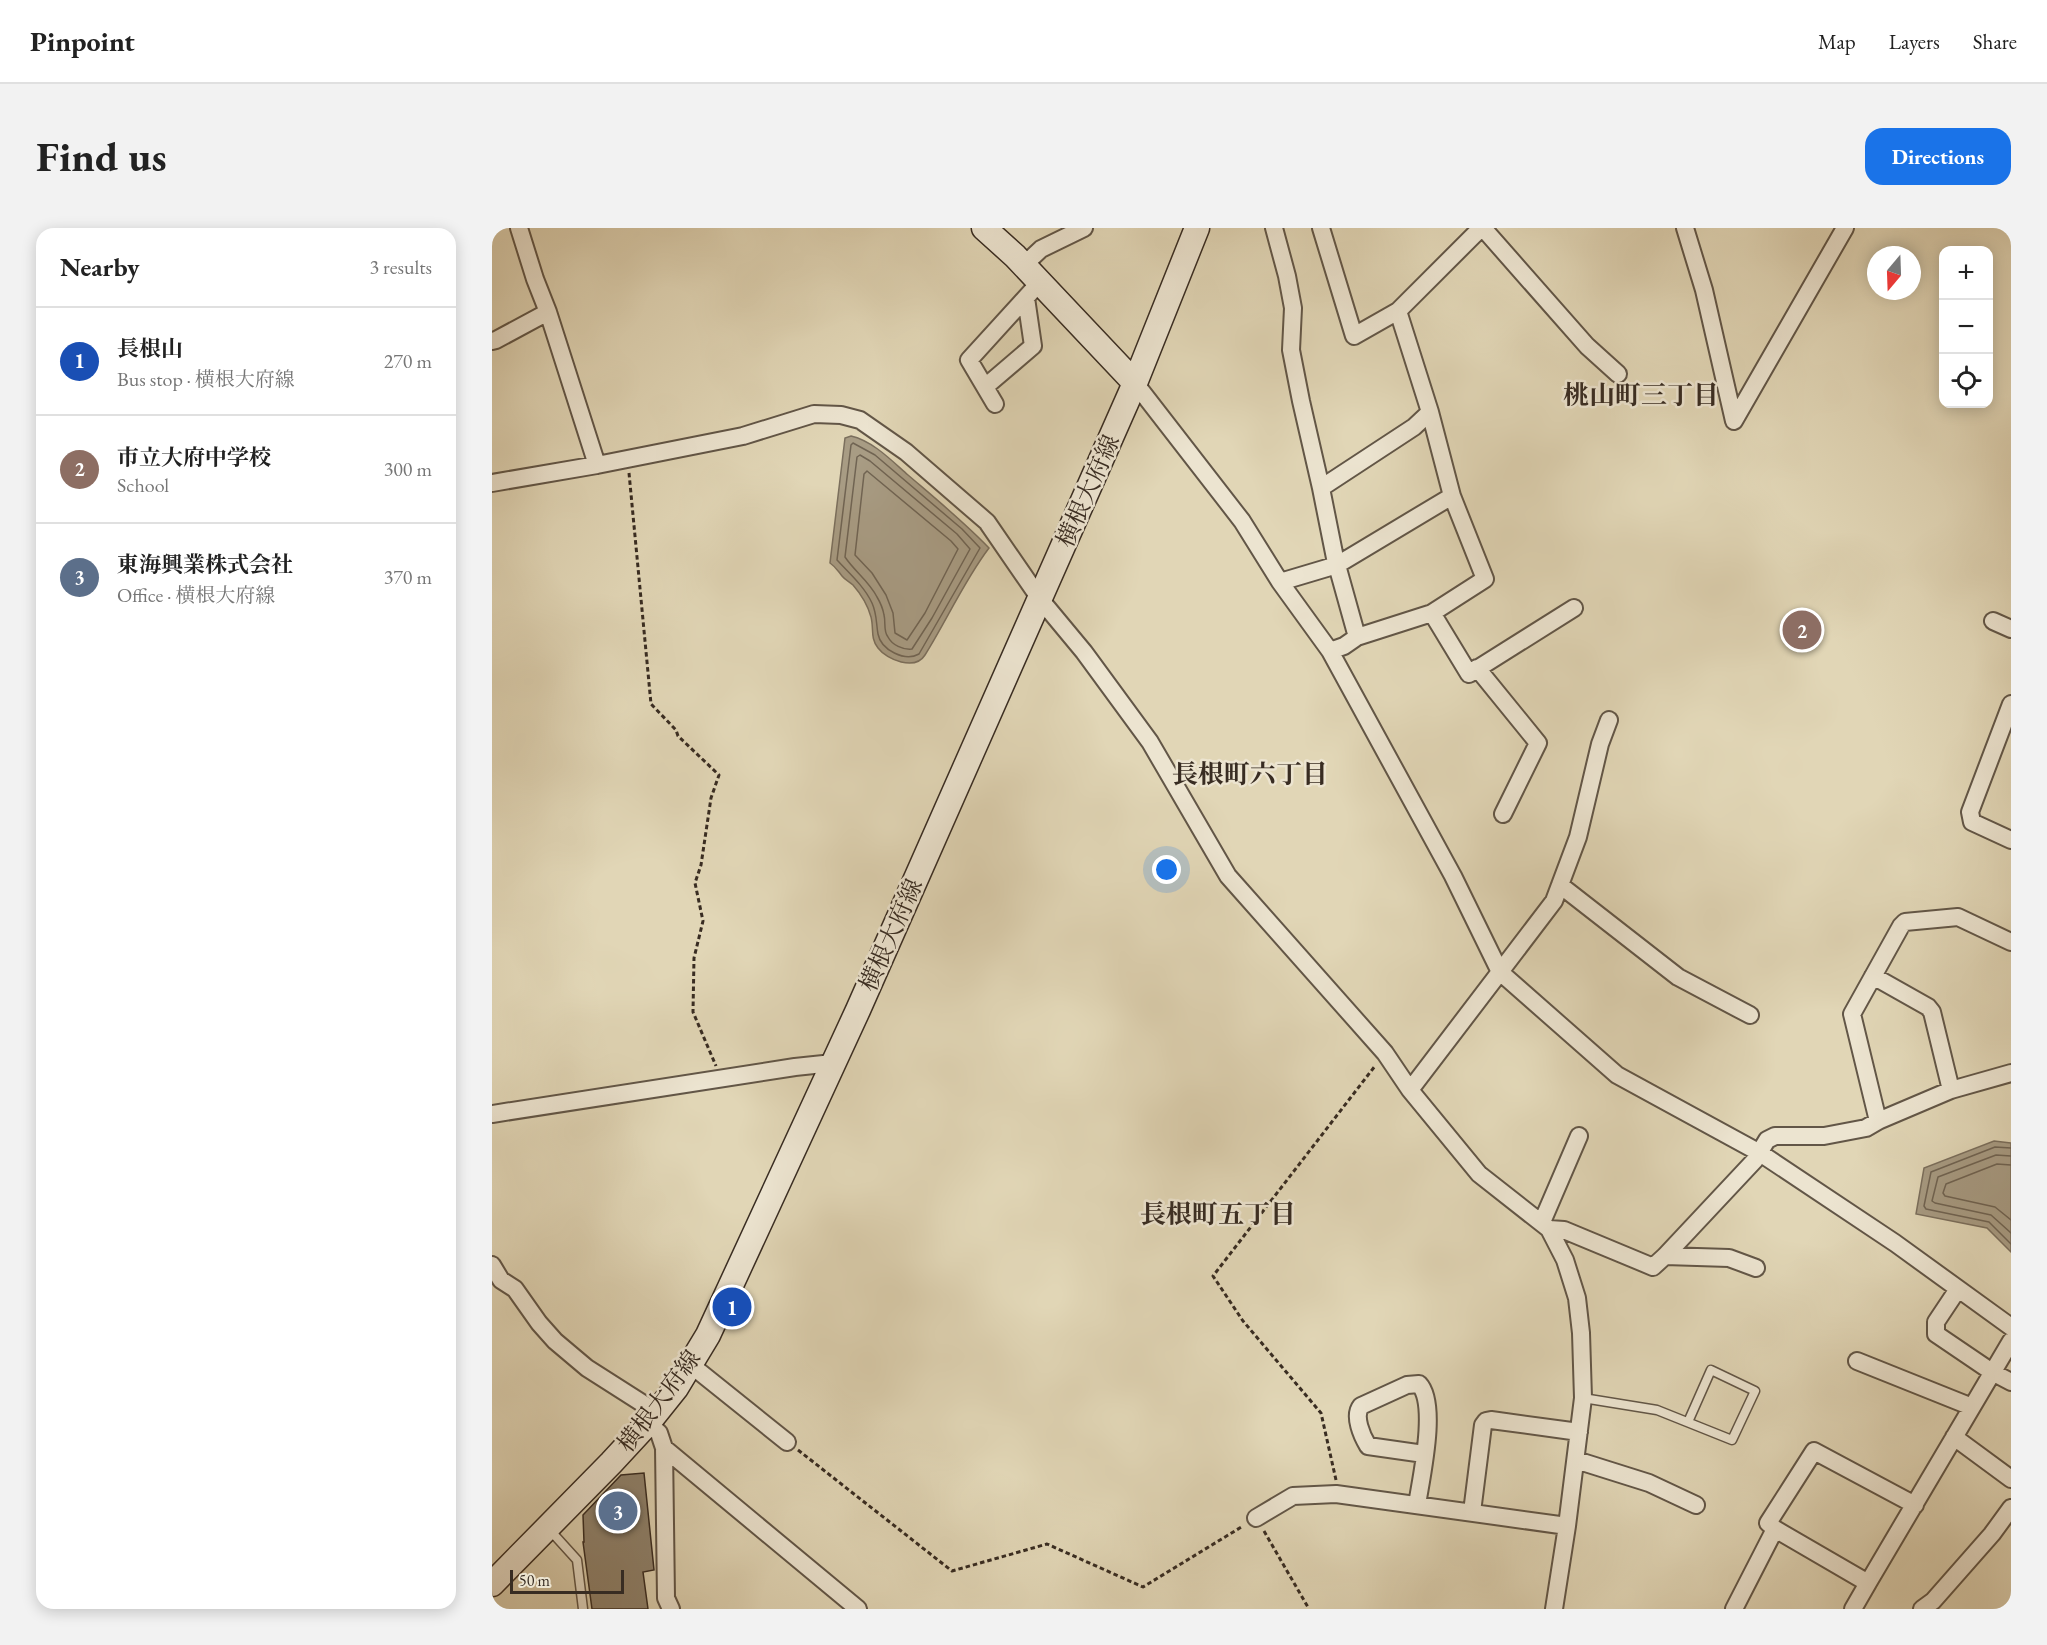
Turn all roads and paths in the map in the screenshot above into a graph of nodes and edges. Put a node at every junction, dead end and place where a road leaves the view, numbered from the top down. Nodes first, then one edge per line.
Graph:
1 (519, 228) edge
2 (1084, 228) edge
3 (1197, 228) edge
4 (1274, 228) edge
5 (1321, 228) edge
6 (1482, 228) edge
7 (1685, 228) edge
8 (1845, 228) edge
9 (991, 230) edge
10 (1024, 265) junction
11 (1033, 290) junction
12 (1398, 310) junction
13 (548, 312) junction
14 (492, 341) edge
15 (1618, 374) dead end
16 (1135, 383) junction
17 (985, 387) junction
18 (995, 404) dead end
19 (1430, 412) junction
20 (628, 459) junction
21 (597, 465) junction
22 (492, 483) edge
23 (1322, 488) junction
24 (1452, 496) junction
25 (1337, 566) junction
26 (1280, 582) junction
27 (1040, 599) junction
28 (1574, 608) dead end
29 (1432, 613) junction
30 (1992, 621) dead end
31 (2011, 629) edge
32 (1357, 637) junction
33 (1330, 651) junction
34 (1477, 668) junction
35 (2011, 704) edge
36 (1609, 720) dead end
37 (2006, 730) edge
38 (1503, 814) dead end
39 (2011, 840) edge
40 (1560, 885) junction
41 (2011, 942) edge
42 (1500, 972) junction
43 (1873, 976) junction
44 (1750, 1015) dead end
45 (1385, 1053) junction
46 (832, 1064) junction
47 (2011, 1073) edge
48 (721, 1079) junction
49 (1410, 1090) junction
50 (1952, 1090) junction
51 (492, 1114) edge
52 (1878, 1121) junction
53 (1579, 1136) dead end
54 (1760, 1153) junction
55 (1545, 1226) junction
56 (1665, 1256) junction
57 (492, 1265) edge
58 (1756, 1268) dead end
59 (1958, 1289) junction
60 (2011, 1327) edge
61 (2011, 1341) edge
62 (1857, 1361) dead end
63 (691, 1365) junction
64 (1992, 1372) junction
65 (2011, 1382) edge
66 (1583, 1398) junction
67 (1972, 1407) junction
68 (652, 1417) junction
69 (1688, 1422) junction
70 (1579, 1432) junction
71 (1954, 1437) junction
72 (788, 1442) joint
73 (664, 1448) junction
74 (1424, 1454) junction
75 (1576, 1460) junction
76 (2011, 1479) edge
77 (1336, 1494) junction
78 (1417, 1505) junction
79 (1696, 1505) dead end
80 (1915, 1505) junction
81 (2011, 1508) edge
82 (1472, 1512) junction
83 (1256, 1518) junction
84 (1567, 1526) junction
85 (548, 1528) junction
86 (1775, 1529) junction
87 (1868, 1582) junction
88 (492, 1584) edge
89 (583, 1609) edge
90 (671, 1609) edge
91 (858, 1609) edge
92 (1309, 1609) edge
93 (1554, 1609) edge
94 (1734, 1609) edge
95 (1853, 1609) edge
96 (1922, 1609) edge

1 - 13 street
2 - 10 street
3 - 16 main road, 横根大府線
4 - 23 street
5 - 12 street
6 - 12 street
6 - 15 street
7 - 8 street
9 - 10 main road
10 - 11 main road
11 - 16 main road
11 - 17 street
11 - 17 street
12 - 19 street
13 - 14 street
13 - 21 street
16 - 26 street
16 - 27 main road, 横根大府線
17 - 18 street
19 - 23 street
19 - 24 street
20 - 21 street
20 - 27 street
20 - 48 path
21 - 22 street
23 - 25 street
24 - 25 street
24 - 29 street
25 - 26 street
25 - 32 street
26 - 33 street
27 - 45 street
27 - 46 main road, 横根大府線
28 - 34 street
29 - 32 street
29 - 34 street
30 - 31 street
32 - 33 street
33 - 42 street
34 - 38 street
35 - 37 street
36 - 40 street
37 - 39 street
40 - 42 street
40 - 44 street
41 - 43 street
42 - 49 street
42 - 54 street
43 - 50 street
43 - 52 street
45 - 49 street
45 - 77 path
46 - 48 street
46 - 63 main road, 横根大府線
47 - 50 street
48 - 51 street
49 - 55 street
50 - 52 street
52 - 54 street
53 - 55 street
54 - 56 street
54 - 59 street
55 - 56 street
55 - 66 street
56 - 58 street
57 - 68 street
59 - 60 street
59 - 64 street
61 - 64 street
62 - 67 street
63 - 68 main road, 横根大府線
63 - 72 street
64 - 65 street
64 - 67 street
66 - 69 lane
66 - 70 street
67 - 71 street
68 - 73 street
68 - 85 main road, 横根大府線
69 - 69 lane
70 - 75 street
70 - 82 street
71 - 76 street
71 - 80 street
72 - 83 path
73 - 90 street
73 - 91 street
74 - 74 street
74 - 78 street
75 - 79 street
75 - 84 street
77 - 78 street
77 - 83 street
78 - 82 street
80 - 86 street
80 - 87 street
81 - 96 street
82 - 84 street
83 - 92 path
84 - 93 street
85 - 88 main road, 横根大府線
85 - 89 lane
86 - 87 street
86 - 94 street
87 - 95 street

